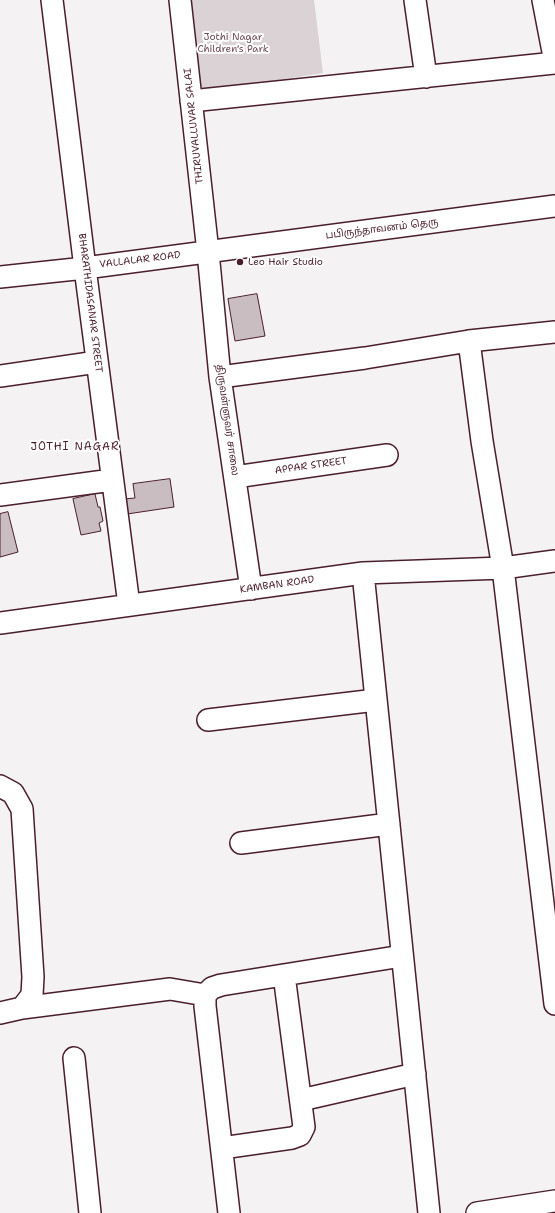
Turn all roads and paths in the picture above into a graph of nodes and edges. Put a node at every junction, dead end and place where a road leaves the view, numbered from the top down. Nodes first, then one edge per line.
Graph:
1 (52, 0) edge
2 (180, 0) edge
3 (416, 0) edge
4 (543, 0) edge
5 (555, 63) edge
6 (426, 77) junction
7 (191, 101) junction
8 (555, 206) edge
9 (208, 252) junction
10 (85, 268) junction
11 (0, 277) edge
12 (555, 332) edge
13 (468, 341) junction
14 (97, 362) junction
15 (0, 376) edge
16 (220, 376) junction
17 (387, 455) dead end
18 (235, 477) junction
19 (112, 480) junction
20 (0, 495) edge
21 (555, 560) edge
22 (503, 568) junction
23 (363, 574) junction
24 (251, 589) junction
25 (129, 605) junction
26 (0, 623) edge
27 (376, 700) junction
28 (208, 720) dead end
29 (0, 786) edge
30 (389, 824) junction
31 (241, 843) dead end
32 (402, 956) junction
33 (284, 975) junction
34 (205, 995) junction
35 (555, 1004) edge
36 (22, 1008) junction
37 (0, 1013) edge
38 (74, 1058) dead end
39 (415, 1074) junction
40 (301, 1100) junction
41 (222, 1148) junction
42 (555, 1201) edge
43 (90, 1213) edge
44 (229, 1213) edge
45 (429, 1213) edge
46 (477, 1213) edge

1 - 10 street, BHARATHIDASANAR STREET
2 - 7 street, THIRUVALLUVAR SALAI
3 - 6 street
4 - 5 street
5 - 6 street
6 - 7 street
7 - 9 street, THIRUVALLUVAR SALAI
8 - 9 street, பபிருந்தாவனம் தெரு
9 - 10 street, VALLALAR ROAD
9 - 16 street, திருவள்ளுவர் சாலை
10 - 11 street, VALLALAR ROAD
10 - 14 street, BHARATHIDASANAR STREET
12 - 13 street
13 - 16 street
13 - 22 street
14 - 15 street
14 - 19 street, BHARATHIDASANAR STREET
16 - 18 street, திருவள்ளுவர் சாலை
17 - 18 street, APPAR STREET
18 - 24 street, திருவள்ளுவர் சாலை
19 - 20 street
19 - 25 street, BHARATHIDASANAR STREET
21 - 22 street, KAMBAN ROAD
22 - 23 street, KAMBAN ROAD
22 - 35 street
23 - 24 street, KAMBAN ROAD
23 - 27 street
24 - 25 street, KAMBAN ROAD
25 - 26 street, KAMBAN ROAD
27 - 28 street
27 - 30 street
29 - 36 street
30 - 31 street
30 - 32 street
32 - 33 street
32 - 39 street
33 - 34 street
33 - 40 street
34 - 36 street
34 - 41 street
36 - 37 street
38 - 43 street
39 - 40 street
39 - 45 street
40 - 41 street
41 - 44 street
42 - 46 street

